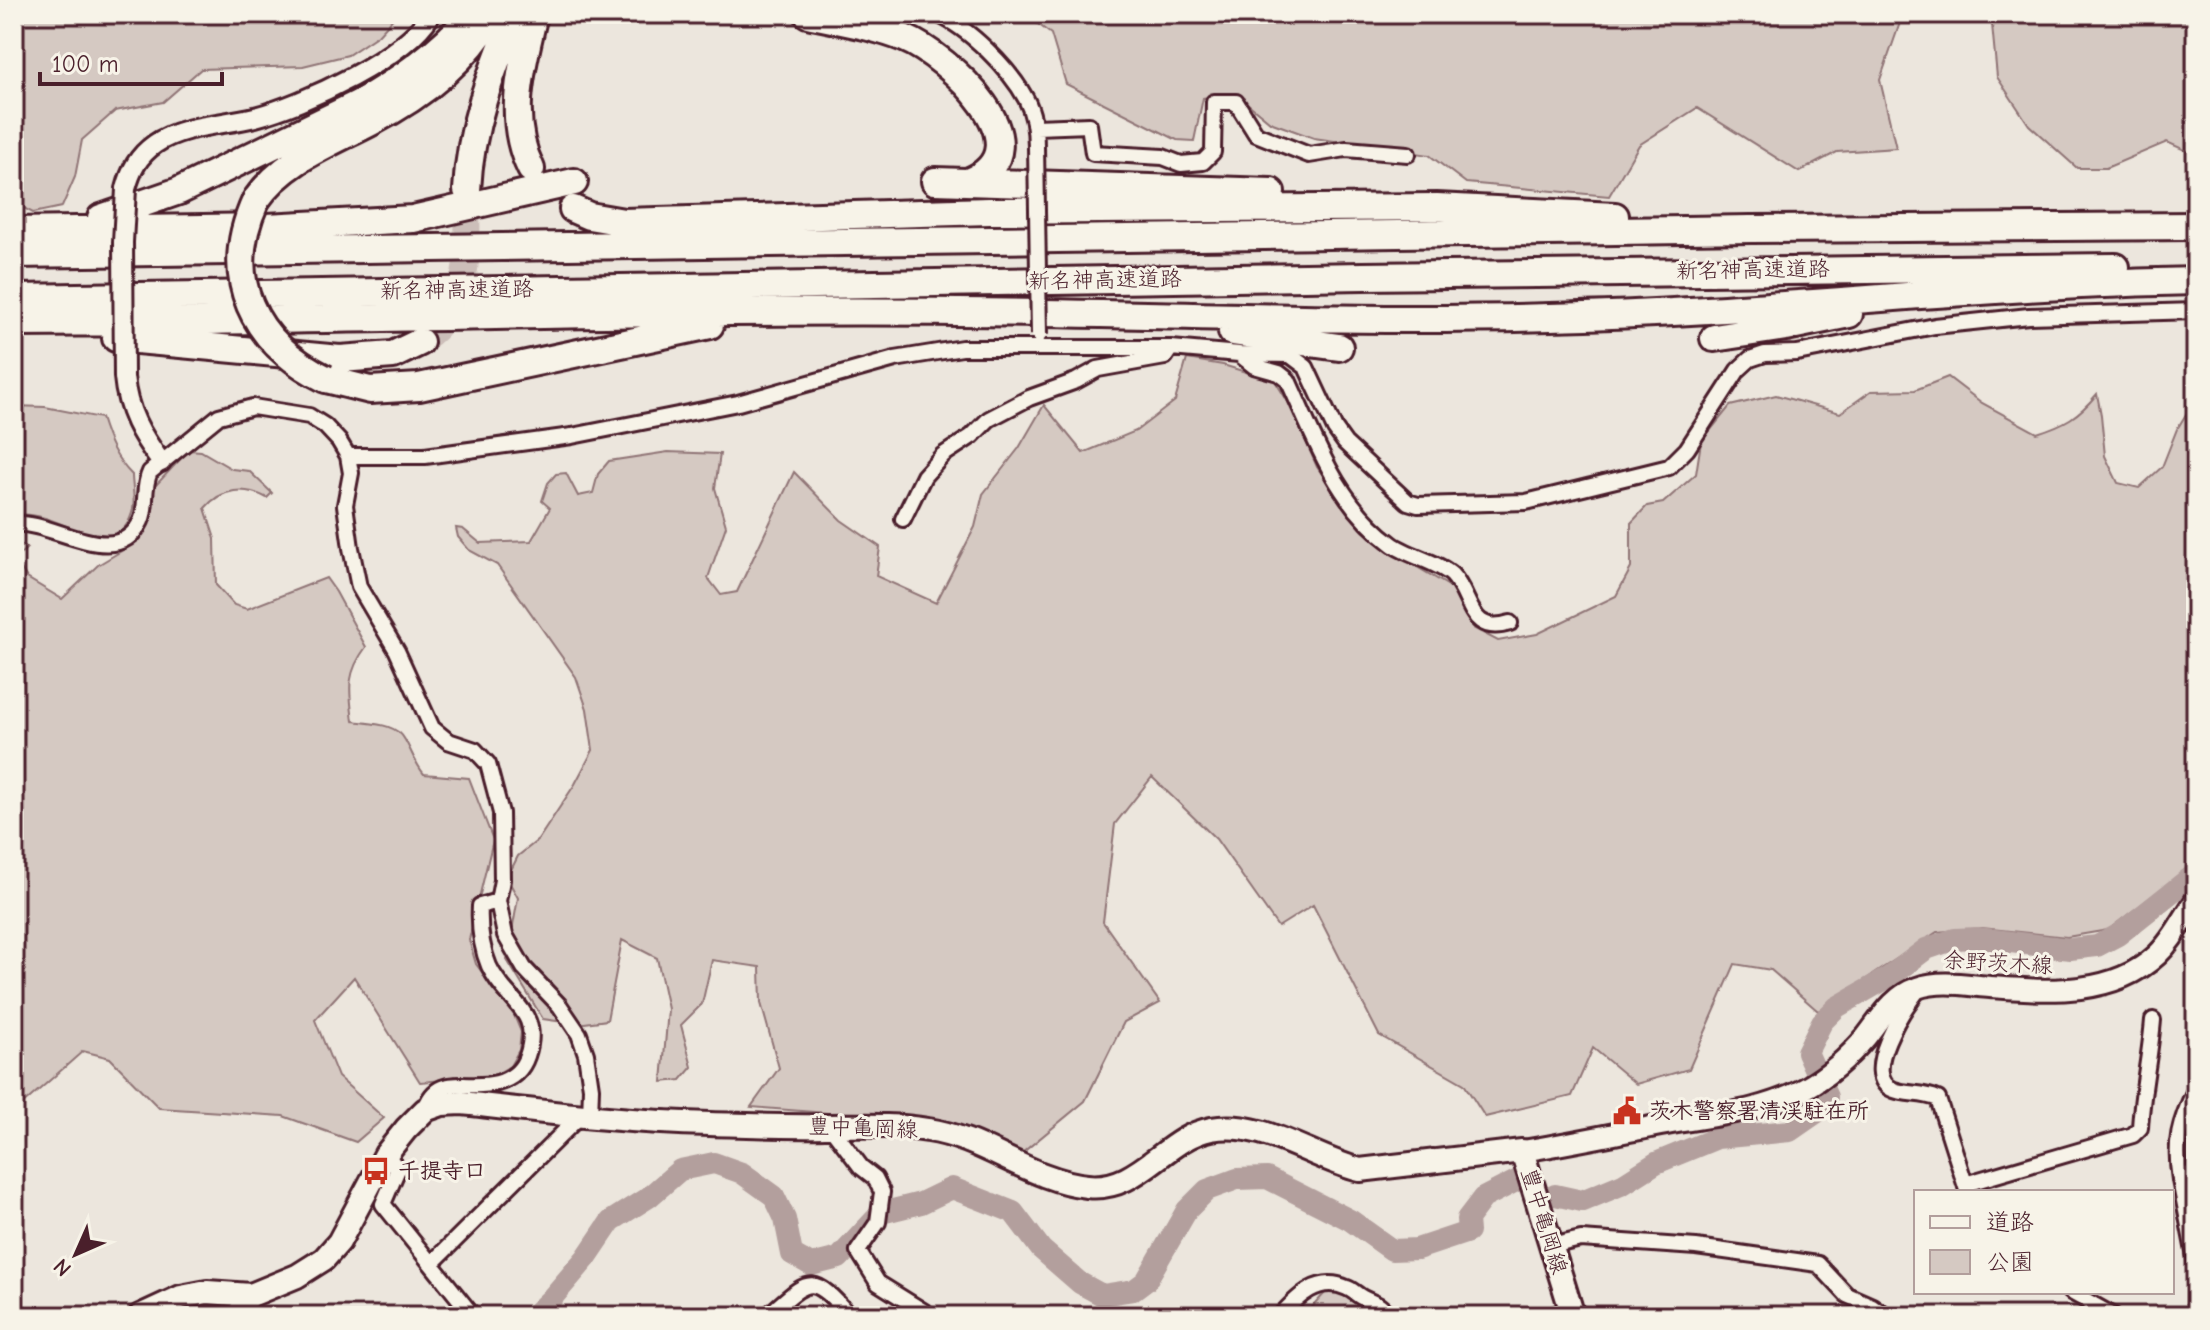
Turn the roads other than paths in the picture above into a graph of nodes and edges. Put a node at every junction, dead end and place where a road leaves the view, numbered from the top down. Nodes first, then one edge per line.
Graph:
1 (431, 14) edge
2 (473, 14) edge
3 (493, 14) edge
4 (515, 14) edge
5 (534, 14) edge
6 (808, 14) edge
7 (941, 15) edge
8 (1036, 127) junction
9 (1408, 154) dead end
10 (531, 169) dead end
11 (935, 181) dead end
12 (970, 181) junction
13 (574, 182) dead end
14 (467, 190) tunnel mouth
15 (1437, 207) junction
16 (573, 209) dead end
17 (2196, 226) edge
18 (1751, 229) junction
19 (14, 230) edge
20 (14, 254) edge
21 (2196, 268) edge
22 (2196, 281) edge
23 (1971, 292) junction
24 (14, 298) edge
25 (2196, 311) edge
26 (804, 313) junction
27 (1089, 314) junction
28 (14, 323) edge
29 (14, 329) edge
30 (1714, 338) dead end
31 (420, 342) tunnel mouth
32 (1039, 342) junction
33 (1339, 347) dead end
34 (1171, 348) junction
35 (1239, 354) junction
36 (348, 456) junction
37 (161, 462) junction
38 (903, 519) dead end
39 (14, 524) edge
40 (1510, 623) dead end
41 (2196, 900) edge
42 (498, 901) junction
43 (1920, 986) junction
44 (2153, 1020) dead end
45 (2196, 1088) edge
46 (425, 1110) junction
47 (585, 1116) junction
48 (830, 1126) junction
49 (1522, 1151) junction
50 (386, 1154) junction
51 (2196, 1170) edge
52 (2180, 1180) junction
53 (1967, 1188) edge
54 (1551, 1246) junction
55 (2196, 1262) edge
56 (432, 1263) junction
57 (2075, 1294) edge
58 (251, 1295) junction
59 (1572, 1313) edge
60 (140, 1316) edge
61 (236, 1316) edge
62 (473, 1316) edge
63 (767, 1316) edge
64 (850, 1316) edge
65 (931, 1316) edge
66 (1280, 1316) edge
67 (1389, 1316) edge
68 (1549, 1316) edge
69 (1886, 1316) edge
70 (2114, 1316) edge

1 - 37 street, bridge
2 - 19 highway
3 - 26 highway, bridge
4 - 14 highway
5 - 10 highway
6 - 12 highway
7 - 8 street
8 - 9 street
8 - 32 street, bridge
11 - 12 highway
12 - 15 highway
13 - 19 highway
15 - 16 highway
15 - 18 highway
17 - 18 highway, 新名神高速道路
18 - 20 highway, 新名神高速道路
21 - 24 highway, 新名神高速道路
22 - 23 highway
23 - 27 highway
23 - 30 highway
25 - 35 street
26 - 27 highway
26 - 28 highway
27 - 33 highway
29 - 31 highway
32 - 34 street
32 - 36 street
34 - 35 street
34 - 38 street
35 - 40 street
36 - 37 street
36 - 42 street
37 - 39 street
41 - 43 main road, 余野茨木線
42 - 46 street
42 - 47 street
43 - 49 main road, 余野茨木線
43 - 53 street
44 - 53 street
45 - 52 street
46 - 47 main road, 豊中亀岡線
46 - 50 main road
47 - 48 main road, 豊中亀岡線
47 - 56 street
48 - 49 main road, 豊中亀岡線
48 - 65 street
49 - 54 main road, 豊中亀岡線
50 - 56 street
50 - 58 main road
51 - 52 street
52 - 55 street
54 - 59 main road, 豊中亀岡線
54 - 69 street
56 - 62 street
57 - 70 street
58 - 60 main road
58 - 61 main road
59 - 68 street
63 - 64 street
66 - 67 street

